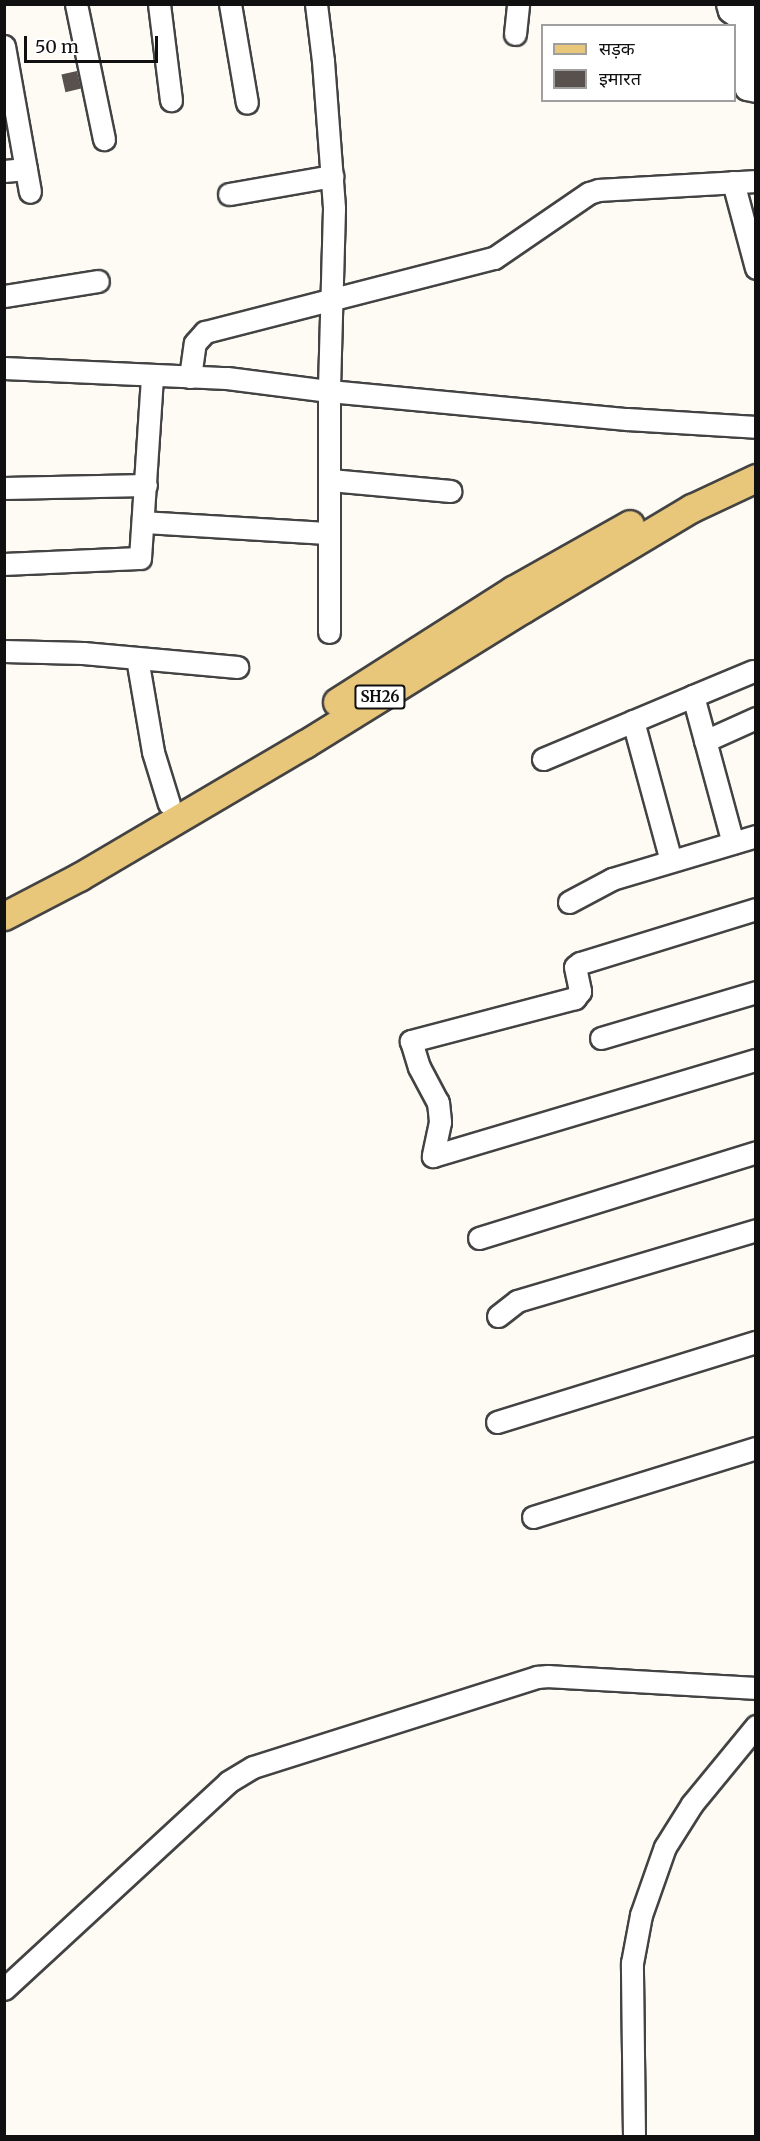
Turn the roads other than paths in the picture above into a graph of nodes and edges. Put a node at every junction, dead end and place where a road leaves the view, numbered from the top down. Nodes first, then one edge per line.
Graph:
1 (76, 4) edge
2 (159, 4) edge
3 (230, 4) edge
4 (316, 4) edge
5 (518, 4) edge
6 (742, 12) edge
7 (515, 34) dead end
8 (4, 46) edge
9 (756, 91) edge
10 (171, 100) dead end
11 (247, 104) dead end
12 (104, 139) dead end
13 (26, 169) junction
14 (4, 171) edge
15 (332, 176) junction
16 (756, 181) edge
17 (733, 182) junction
18 (30, 192) dead end
19 (229, 194) dead end
20 (756, 268) edge
21 (98, 280) dead end
22 (4, 296) edge
23 (332, 301) junction
24 (4, 368) edge
25 (152, 375) junction
26 (190, 377) junction
27 (329, 391) junction
28 (756, 427) edge
29 (756, 464) edge
30 (756, 478) edge
31 (330, 480) junction
32 (146, 485) junction
33 (4, 488) edge
34 (450, 491) dead end
35 (143, 522) junction
36 (329, 533) junction
37 (4, 564) edge
38 (328, 632) dead end
39 (4, 651) edge
40 (137, 658) junction
41 (237, 667) dead end
42 (753, 671) dead end
43 (693, 696) junction
44 (756, 718) edge
45 (633, 721) junction
46 (705, 741) junction
47 (543, 759) dead end
48 (169, 804) junction
49 (756, 836) edge
50 (733, 843) junction
51 (671, 861) junction
52 (4, 896) edge
53 (570, 902) dead end
54 (756, 909) edge
55 (4, 916) edge
56 (756, 992) edge
57 (601, 1038) dead end
58 (756, 1060) edge
59 (756, 1152) edge
60 (756, 1230) edge
61 (479, 1238) dead end
62 (498, 1316) dead end
63 (756, 1342) edge
64 (497, 1422) dead end
65 (756, 1448) edge
66 (533, 1518) dead end
67 (756, 1688) edge
68 (756, 1726) edge
69 (4, 1989) edge
70 (634, 2136) edge

1 - 12 street
2 - 10 street
3 - 11 street
4 - 15 street
5 - 7 street
6 - 9 street
8 - 13 street
13 - 14 street
13 - 18 street
15 - 19 street
15 - 23 street
16 - 17 street
17 - 20 street
17 - 23 street
21 - 22 street
23 - 26 street
23 - 27 street
24 - 25 street
25 - 26 street
25 - 32 street
26 - 27 street
27 - 28 street
27 - 31 street
29 - 48 main road, SH26
30 - 55 main road, SH26
31 - 34 street
31 - 36 street
32 - 33 street
32 - 35 street
35 - 36 street
35 - 37 street
36 - 38 street
39 - 40 street
40 - 41 street
40 - 48 street
42 - 43 street
43 - 45 street
43 - 46 street
44 - 46 street
45 - 47 street
45 - 51 street
46 - 50 street
48 - 52 main road, SH26
49 - 50 street
50 - 51 street
51 - 53 street
54 - 58 street
56 - 57 street
59 - 61 street
60 - 62 street
63 - 64 street
65 - 66 street
67 - 69 street
68 - 70 street

